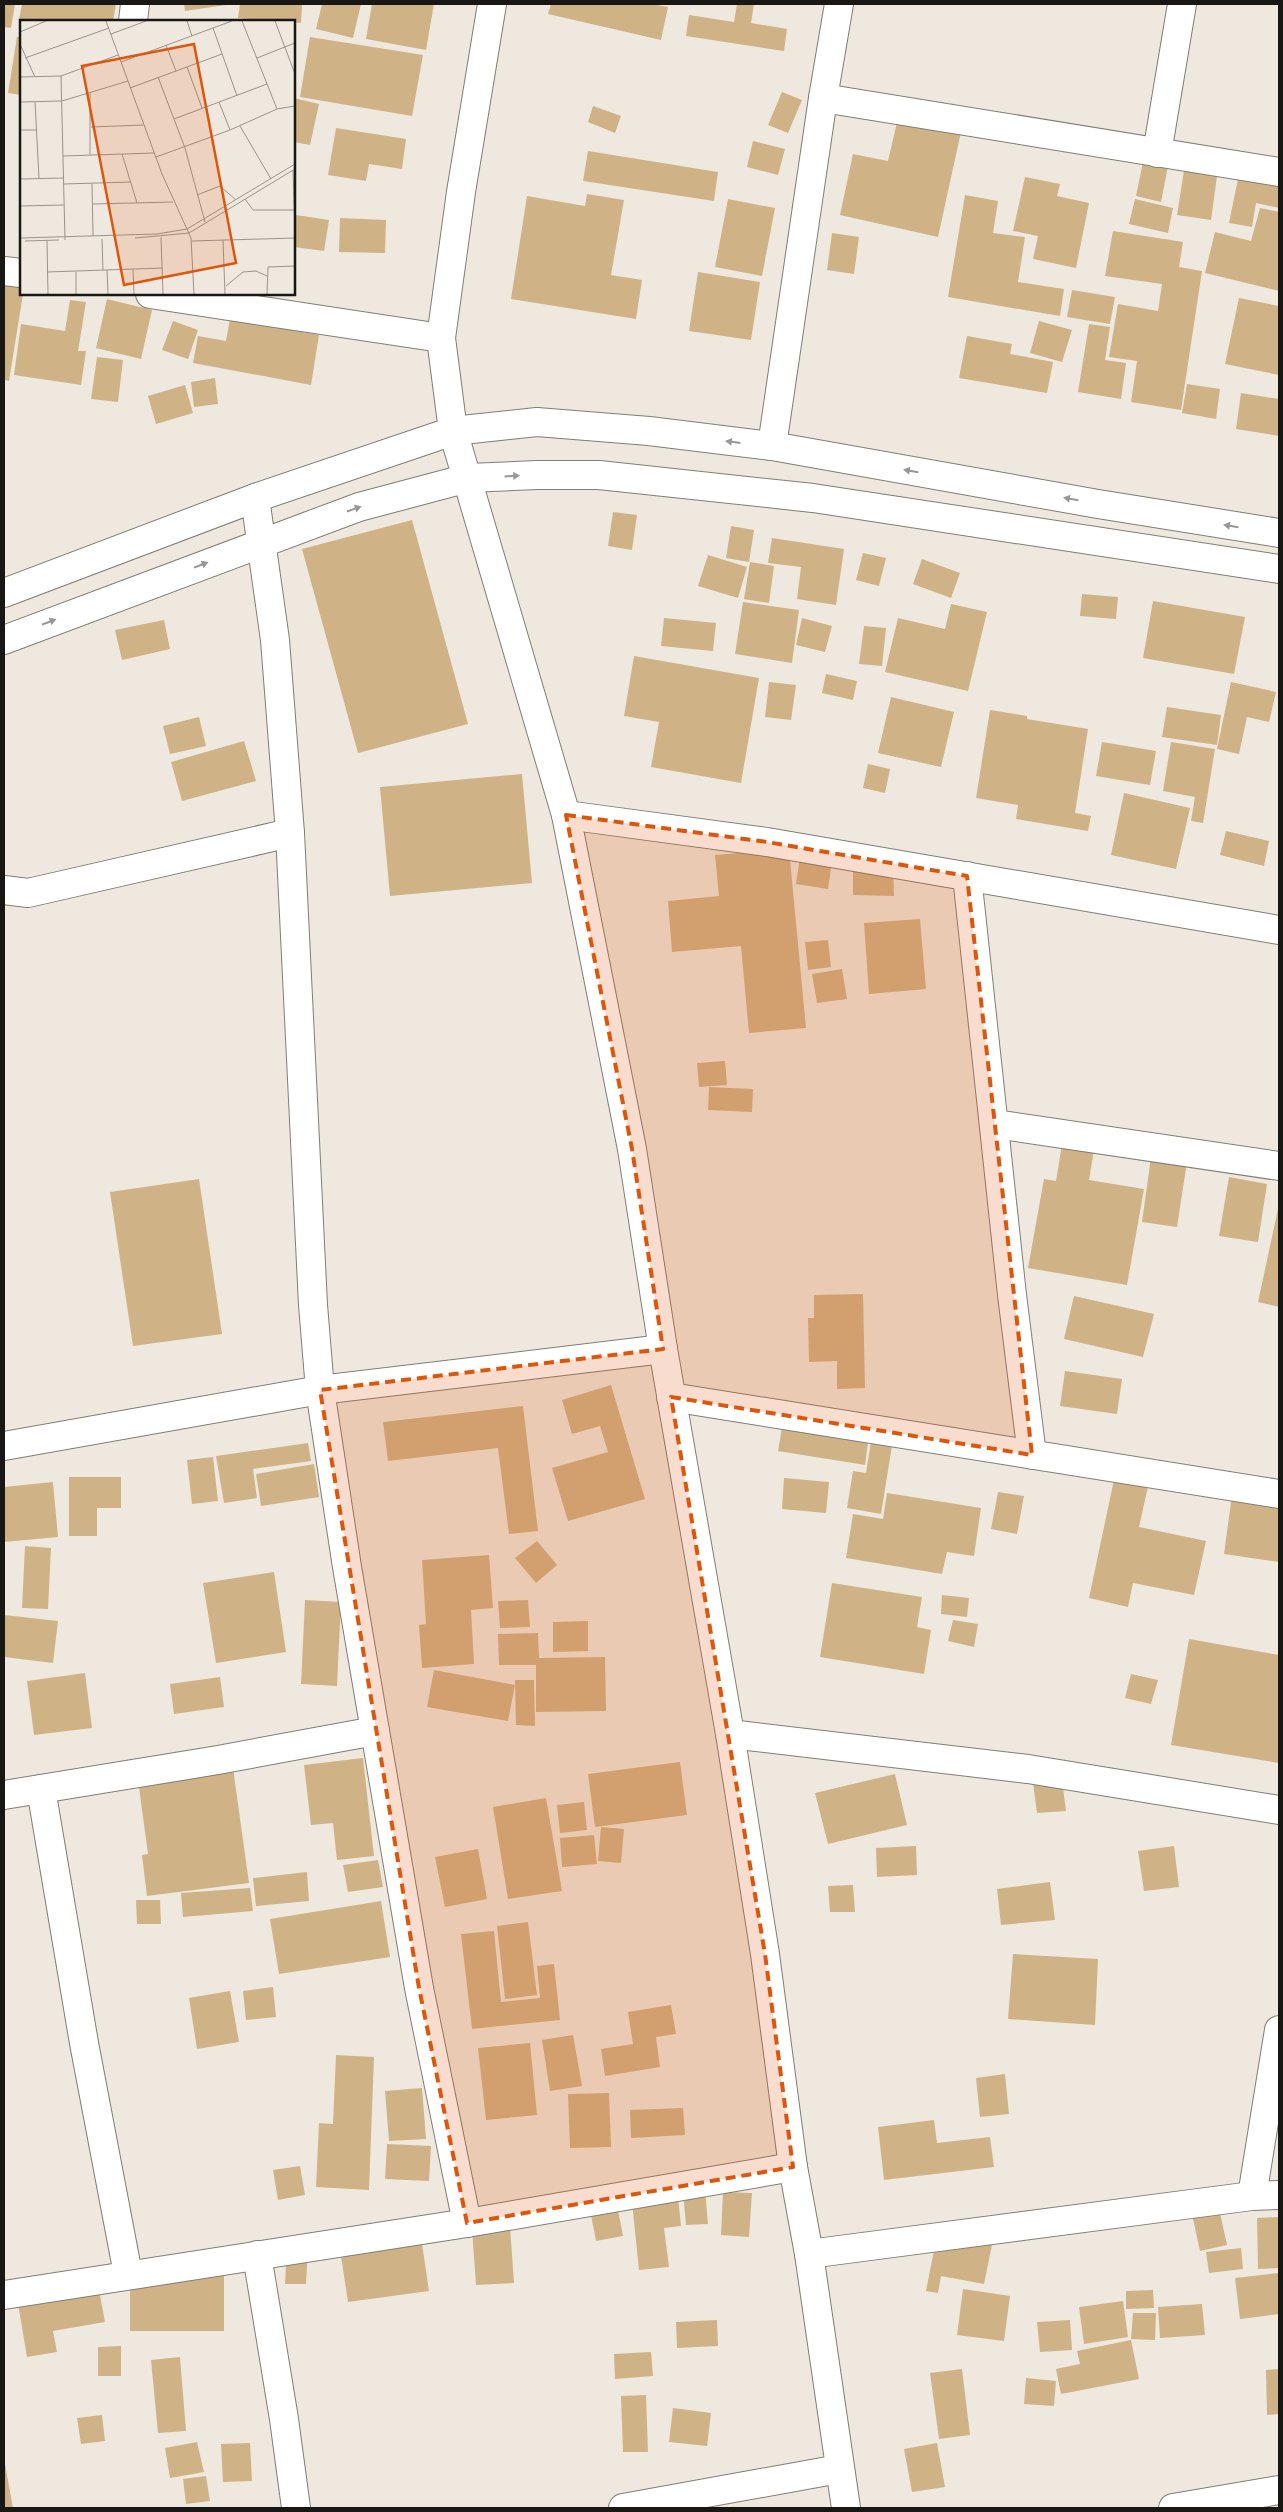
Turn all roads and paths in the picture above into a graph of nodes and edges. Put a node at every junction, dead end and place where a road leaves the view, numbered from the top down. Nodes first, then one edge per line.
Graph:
1 (135, 4) edge
2 (492, 4) edge
3 (840, 4) edge
4 (1182, 4) edge
5 (133, 20) edge
6 (823, 98) junction
7 (1157, 153) junction
8 (1279, 172) edge
9 (4, 270) edge
10 (20, 273) edge
11 (157, 295) edge
12 (441, 338) junction
13 (453, 431) junction
14 (772, 446) junction
15 (468, 478) junction
16 (255, 498) junction
17 (1279, 533) edge
18 (262, 542) junction
19 (1279, 569) edge
20 (4, 593) edge
21 (4, 640) edge
22 (566, 815) junction
23 (290, 834) junction
24 (967, 876) junction
25 (4, 890) edge
26 (1279, 930) edge
27 (995, 1124) junction
28 (1279, 1166) edge
29 (663, 1349) junction
30 (320, 1390) junction
31 (671, 1397) junction
32 (4, 1446) edge
33 (1032, 1455) junction
34 (1279, 1494) edge
35 (375, 1731) junction
36 (730, 1734) junction
37 (41, 1789) junction
38 (4, 1795) edge
39 (1279, 1810) edge
40 (1279, 2030) edge
41 (793, 2167) junction
42 (1279, 2195) edge
43 (1252, 2196) junction
44 (466, 2223) junction
45 (810, 2254) junction
46 (257, 2255) junction
47 (128, 2274) junction
48 (4, 2295) edge
49 (839, 2469) junction
50 (1279, 2490) edge
51 (296, 2508) edge
52 (623, 2508) edge
53 (846, 2508) edge
54 (1173, 2508) edge

1 - 5 street
2 - 12 street
3 - 6 street
4 - 7 street
6 - 7 street
6 - 14 street
7 - 8 street
9 - 10 street
11 - 12 street
12 - 13 street
14 -> 13 street
13 - 15 street
13 - 16 street
17 -> 14 street
18 -> 15 street
15 -> 19 street
15 - 22 street
16 - 18 street
16 - 20 street
21 -> 18 street
18 - 23 street
22 - 24 street
22 - 29 street
23 - 25 street
23 - 30 street
24 - 26 street
24 - 27 street
27 - 28 street
27 - 33 street
29 - 30 street
29 - 31 street
30 - 32 street
30 - 35 street
31 - 33 street
31 - 36 street
33 - 34 street
35 - 37 street
35 - 44 street
36 - 39 street
36 - 41 street
37 - 38 street
37 - 47 street
40 - 43 street
41 - 44 street
41 - 45 street
42 - 43 street
43 - 45 street
44 - 46 street
45 - 49 street
46 - 47 street
46 - 51 street
47 - 48 street
49 - 52 street
49 - 53 street
50 - 54 street

